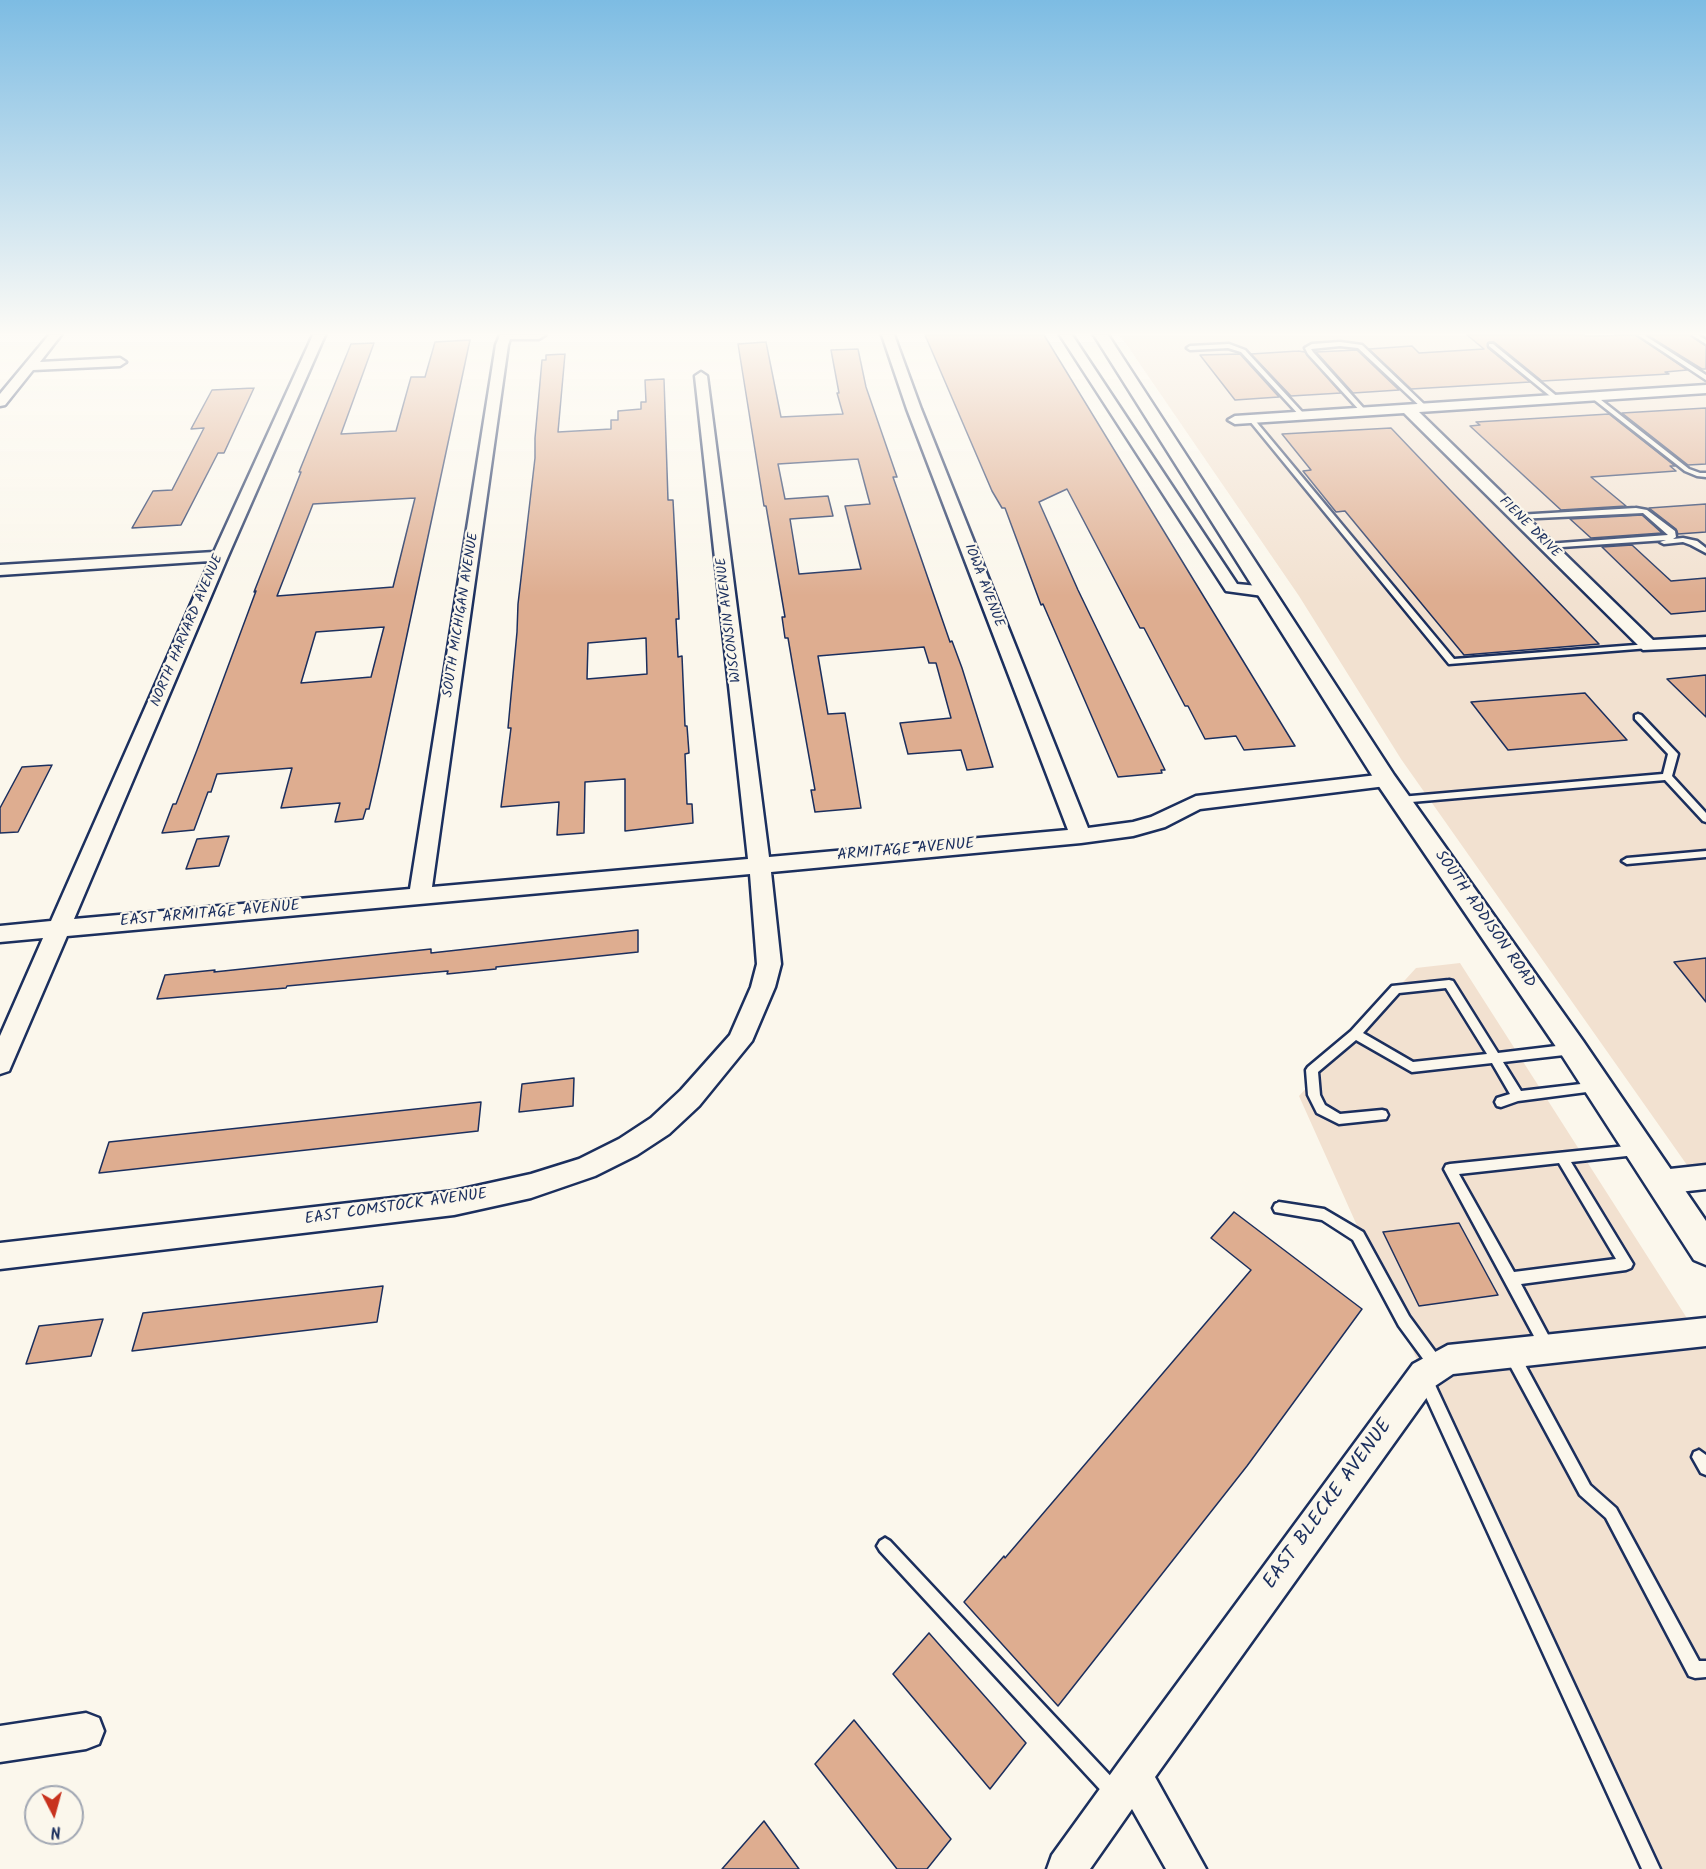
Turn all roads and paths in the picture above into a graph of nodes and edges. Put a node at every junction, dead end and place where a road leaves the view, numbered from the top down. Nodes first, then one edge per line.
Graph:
1 (280, 422) edge
2 (491, 422) edge
3 (706, 422) edge
4 (919, 422) edge
5 (1124, 422) edge
6 (1157, 422) edge
7 (1254, 422) edge
8 (1421, 422) edge
9 (1626, 422) edge
10 (1706, 475) edge
11 (1517, 517) junction
12 (1550, 549) junction
13 (1706, 551) edge
14 (220, 556) junction
15 (0, 570) edge
16 (1263, 591) junction
17 (1706, 642) edge
18 (1649, 646) junction
19 (1638, 717) dead end
20 (1667, 777) junction
21 (1386, 780) junction
22 (1400, 800) junction
23 (1706, 819) edge
24 (1081, 836) junction
25 (1706, 854) edge
26 (1627, 861) dead end
27 (758, 864) junction
28 (420, 896) junction
29 (60, 928) junction
30 (0, 934) edge
31 (1355, 1034) junction
32 (1573, 1049) junction
33 (1495, 1058) junction
34 (0, 1064) edge
35 (1598, 1087) junction
36 (1518, 1096) junction
37 (1501, 1102) dead end
38 (1382, 1115) dead end
39 (1639, 1149) junction
40 (1562, 1158) junction
41 (1706, 1176) edge
42 (1661, 1182) junction
43 (1279, 1208) dead end
44 (1706, 1249) edge
45 (0, 1256) edge
46 (1511, 1279) junction
47 (1706, 1332) edge
48 (1549, 1349) junction
49 (1511, 1353) junction
50 (1431, 1371) junction
51 (885, 1546) dead end
52 (1706, 1669) edge
53 (86, 1731) dead end
54 (0, 1744) edge
55 (1125, 1785) junction
56 (1066, 1869) edge
57 (1187, 1869) edge
58 (1651, 1869) edge

1 - 14 street, NORTH HARVARD AVENUE
2 - 28 street, SOUTH MICHIGAN AVENUE
3 - 27 street, WISCONSIN AVENUE
4 - 24 street, IOWA AVENUE
5 - 16 street
6 - 16 street, SOUTH ADDISON ROAD
7 - 18 lane
8 - 11 street, FIENE DRIVE
9 - 10 lane
11 - 12 street, FIENE DRIVE
11 - 12 lane
12 - 13 lane
12 - 18 street, FIENE DRIVE
14 - 15 street
14 - 29 street, NORTH HARVARD AVENUE
16 - 21 street, SOUTH ADDISON ROAD
17 - 18 street
19 - 20 lane
20 - 22 lane
20 - 23 lane
21 - 22 street, SOUTH ADDISON ROAD
21 - 24 street, ARMITAGE AVENUE
22 - 32 street, SOUTH ADDISON ROAD
24 - 27 street, ARMITAGE AVENUE
25 - 26 lane
27 - 28 street, ARMITAGE AVENUE
27 - 45 street, EAST COMSTOCK AVENUE
28 - 29 street, EAST ARMITAGE AVENUE
29 - 30 street, EAST ARMITAGE AVENUE
29 - 34 street, NORTH HARVARD AVENUE
31 - 33 lane
31 - 33 lane
31 - 38 lane
32 - 33 lane
32 - 35 street, SOUTH ADDISON ROAD
33 - 36 lane
35 - 36 lane
35 - 39 street, SOUTH ADDISON ROAD
36 - 37 lane
39 - 40 lane
39 - 42 street, SOUTH ADDISON ROAD
40 - 46 lane
40 - 46 lane
41 - 42 street
42 - 44 street, SOUTH ADDISON ROAD
43 - 50 lane
46 - 48 lane
47 - 48 street
48 - 49 street
49 - 50 street
49 - 52 lane
50 - 55 street, EAST BLECKE AVENUE
50 - 58 lane
51 - 55 lane
53 - 54 street
55 - 56 street, EAST BLECKE AVENUE
55 - 57 street

